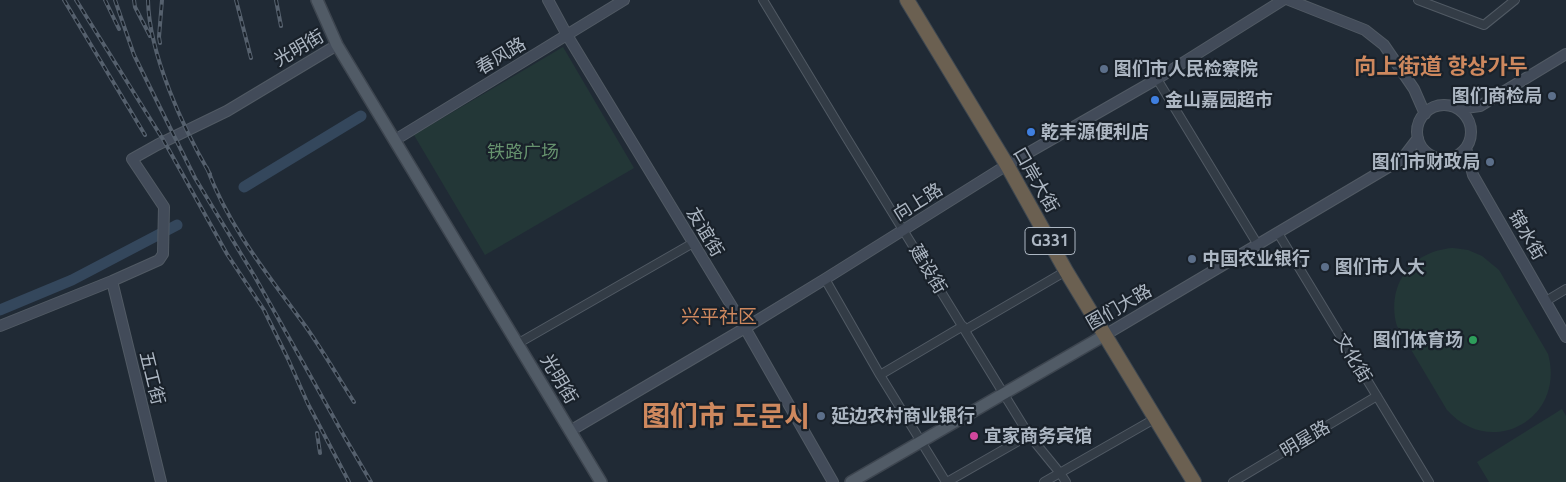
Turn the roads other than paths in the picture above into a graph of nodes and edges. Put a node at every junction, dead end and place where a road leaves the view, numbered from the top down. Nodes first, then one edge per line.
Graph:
1 (317, 0) edge
2 (548, 0) edge
3 (624, 0) edge
4 (764, 0) edge
5 (907, 0) edge
6 (1283, 0) edge
7 (1289, 0) edge
8 (1418, 0) edge
9 (1515, 0) edge
10 (567, 35) junction
11 (337, 45) junction
12 (1566, 54) edge
13 (1157, 79) junction
14 (1458, 109) junction
15 (1425, 114) junction
16 (1418, 138) junction
17 (394, 140) junction
18 (1466, 148) junction
19 (1434, 157) junction
20 (1402, 159) junction
21 (1007, 165) junction
22 (904, 230) junction
23 (1278, 233) junction
24 (693, 243) junction
25 (1258, 245) junction
26 (1066, 271) junction
27 (825, 279) junction
28 (112, 281) junction
29 (1566, 289) edge
30 (1546, 301) junction
31 (0, 326) edge
32 (745, 328) junction
33 (964, 328) junction
34 (1105, 335) junction
35 (1566, 337) edge
36 (517, 344) junction
37 (880, 375) junction
38 (1004, 393) junction
39 (1377, 396) junction
40 (1156, 418) junction
41 (570, 430) junction
42 (1029, 434) junction
43 (921, 442) junction
44 (1060, 473) junction
45 (161, 482) edge
46 (601, 482) edge
47 (832, 482) edge
48 (850, 482) edge
49 (947, 482) edge
50 (1044, 482) edge
51 (1066, 482) edge
52 (1194, 482) edge
53 (1232, 482) edge
54 (1429, 482) edge

1 - 11 main road
2 - 10 street, 友谊街
3 - 10 street, 春风路
4 - 22 street, 建设街
5 - 21 highway, 口岸大街 / G331
6 - 13 street, 向上路
7 - 15 street
8 - 9 street
10 - 17 street, 春风路
10 - 24 street, 友谊街
11 - 17 main road, 光明街
11 - 28 street, 光明街
12 - 14 street
13 - 21 street, 向上路
13 - 25 street
14 - 15 street
14 - 18 street
15 - 16 street
16 - 19 street
16 - 20 street
17 - 36 main road, 光明街
18 - 19 street
18 - 30 street, 锦水街
19 - 20 street
20 - 23 street, 图们大路
21 - 22 street, 向上路
21 - 26 highway, 口岸大街 / G331
22 - 27 street, 向上路
22 - 33 street, 建设街
23 - 25 street, 图们大路
23 - 39 street, 文化街
24 - 32 street, 友谊街
24 - 36 street
25 - 34 street, 图们大路
26 - 33 street
26 - 34 highway, 口岸大街 / G331
27 - 32 street, 向上路
27 - 37 street
28 - 31 street, 光明街
28 - 45 street, 五工街
29 - 30 street
30 - 35 street, 锦水街
32 - 41 street, 向上路
32 - 47 street, 友谊街
33 - 37 street
33 - 38 street, 建设街
34 - 38 main road, 图们大路
34 - 40 highway, 口岸大街 / G331
36 - 41 main road, 光明街
37 - 43 street
38 - 42 street, 建设街
38 - 43 main road, 图们大路
39 - 53 street, 明星路
39 - 54 street, 文化街
40 - 44 street
40 - 52 highway, 口岸大街 / G331
41 - 46 main road, 光明街
42 - 44 street, 建设街
42 - 49 street
43 - 48 main road, 图们大路
43 - 49 street
44 - 50 street
44 - 51 street, 建设街

